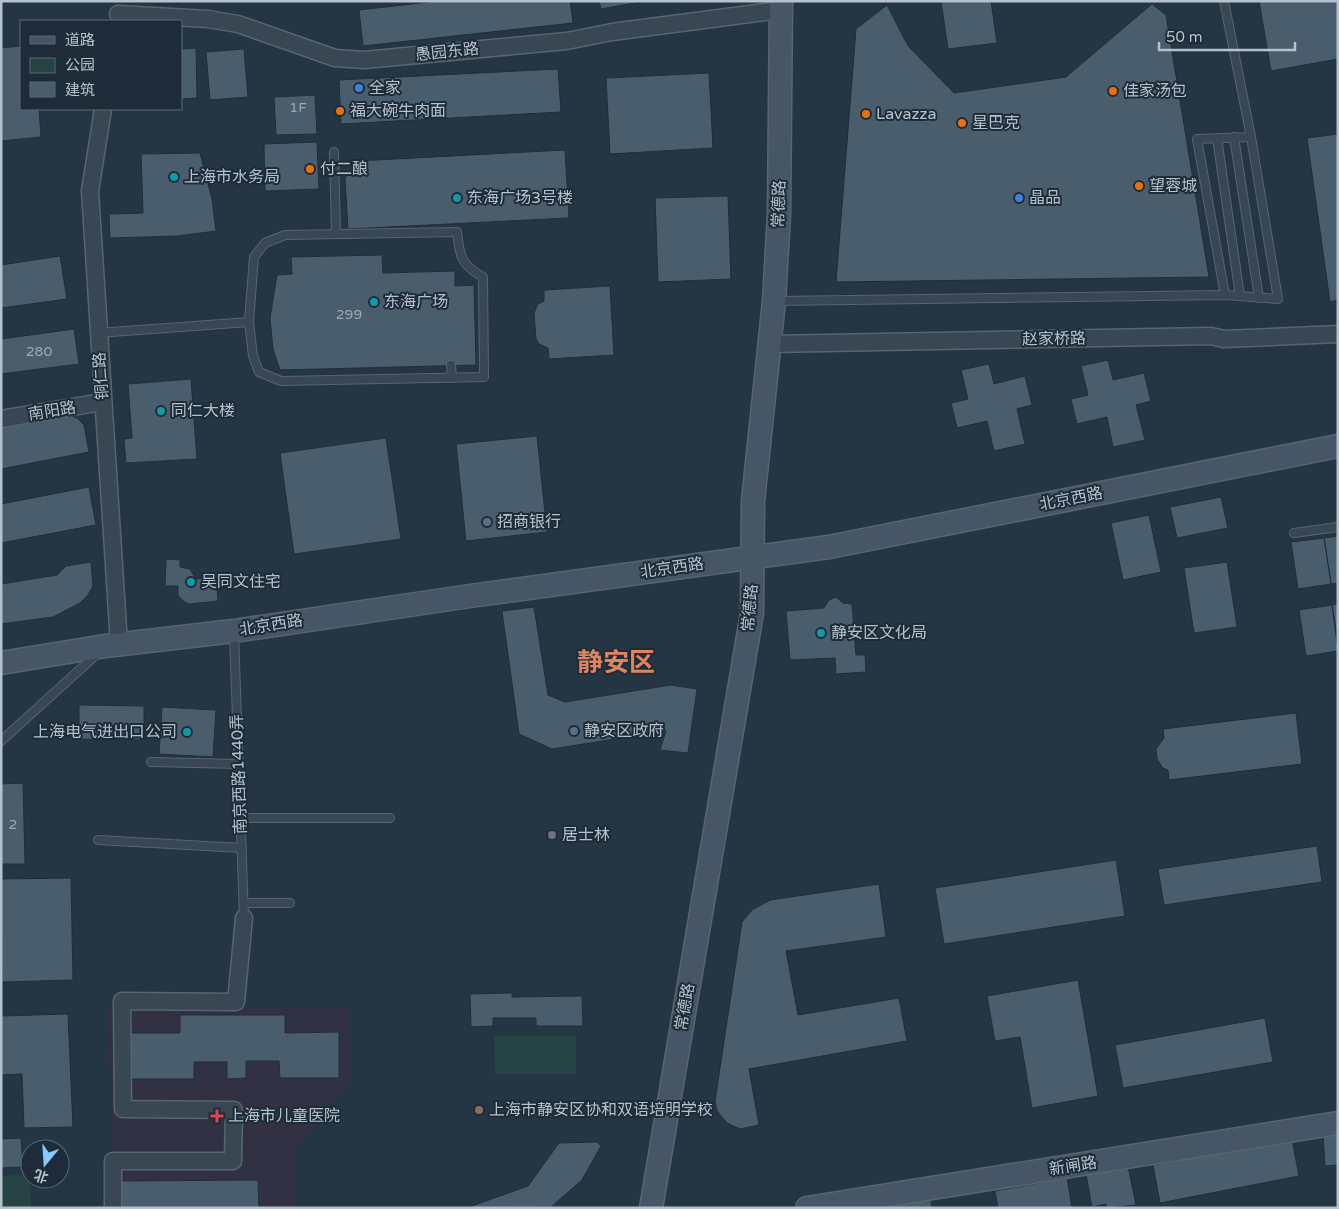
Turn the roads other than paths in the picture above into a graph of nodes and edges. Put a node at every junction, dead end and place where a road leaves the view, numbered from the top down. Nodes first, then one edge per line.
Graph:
1 (1224, 1) edge
2 (780, 5) edge
3 (118, 12) edge
4 (103, 110) edge
5 (1251, 137) junction
6 (1217, 138) junction
7 (1234, 138) junction
8 (334, 152) dead end
9 (336, 234) junction
10 (1225, 295) junction
11 (1240, 296) junction
12 (1259, 298) junction
13 (774, 301) junction
14 (248, 322) junction
15 (98, 333) junction
16 (1338, 334) edge
17 (770, 344) junction
18 (451, 365) dead end
19 (452, 378) junction
20 (102, 402) junction
21 (1, 419) edge
22 (1338, 446) edge
23 (1338, 527) edge
24 (1294, 534) dead end
25 (752, 558) junction
26 (234, 631) junction
27 (112, 645) junction
28 (1, 663) edge
29 (1, 742) edge
30 (151, 762) dead end
31 (239, 764) junction
32 (239, 818) junction
33 (390, 818) dead end
34 (98, 840) dead end
35 (242, 848) junction
36 (290, 903) dead end
37 (244, 910) junction
38 (1338, 1123) edge
39 (113, 1208) edge
40 (651, 1208) edge
41 (807, 1208) edge

1 - 5 lane
2 - 3 street, 愚园东路
2 - 13 main road, 常德路
4 - 15 street, 铜仁路
5 - 7 lane
5 - 12 lane
6 - 7 lane
6 - 10 lane
6 - 11 lane
7 - 12 lane
8 - 9 lane
9 - 14 lane
9 - 19 lane
10 - 11 lane
10 - 13 lane
11 - 12 lane
13 - 17 main road, 常德路
14 - 15 lane
14 - 19 lane
15 - 20 street, 铜仁路
16 - 17 street, 赵家桥路
17 - 25 main road, 常德路
18 - 19 lane
20 - 21 street, 南阳路
20 - 27 street, 铜仁路
22 - 25 main road, 北京西路
23 - 24 lane
25 - 26 main road, 北京西路
25 - 40 main road, 常德路
26 - 27 main road, 北京西路
26 - 31 lane, 南京西路1440弄
27 - 28 main road, 北京西路
27 - 29 lane
30 - 31 lane
31 - 32 lane, 南京西路1440弄
32 - 33 lane
32 - 35 lane, 南京西路1440弄
34 - 35 lane
35 - 37 lane, 南京西路1440弄
36 - 37 lane
37 - 39 street
38 - 41 main road, 新闸路

